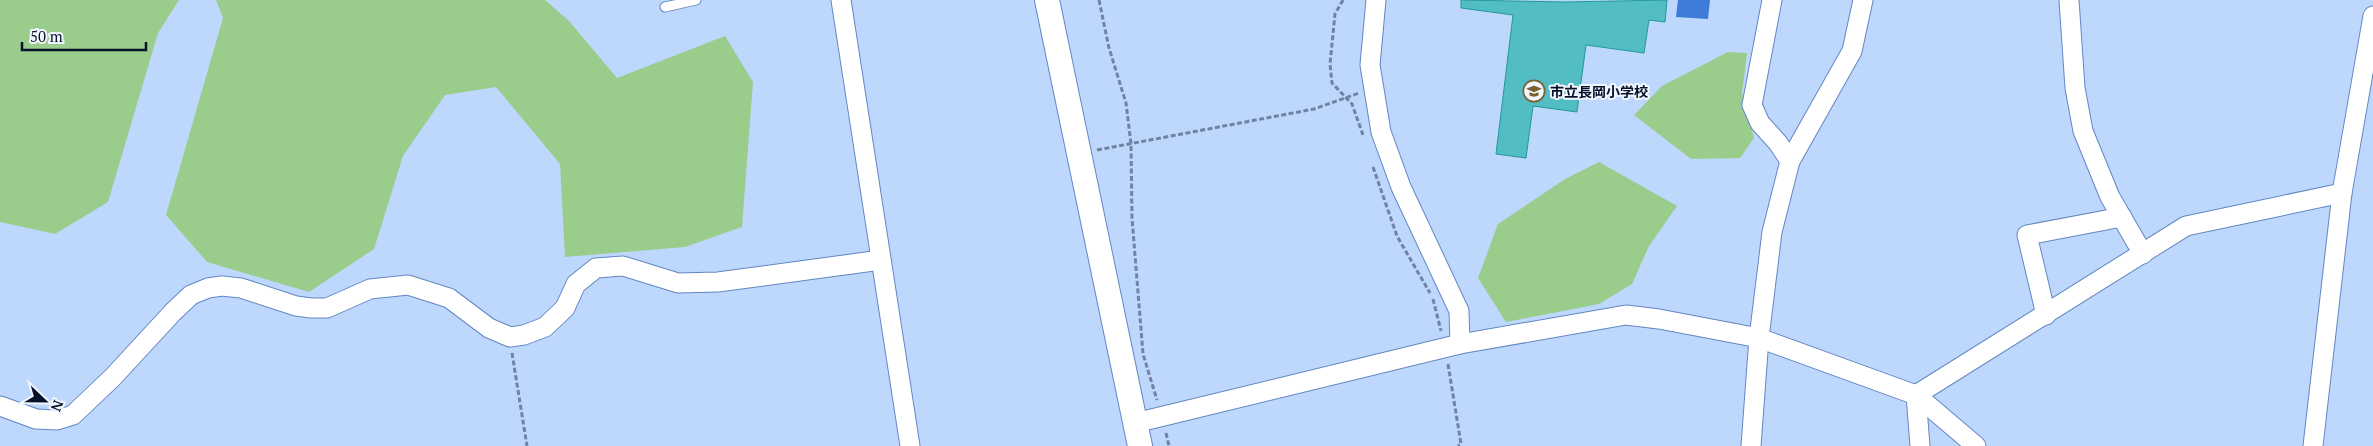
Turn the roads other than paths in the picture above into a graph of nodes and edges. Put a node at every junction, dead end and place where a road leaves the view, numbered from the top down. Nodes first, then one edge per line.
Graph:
1 (696, 0) edge
2 (841, 0) edge
3 (1047, 0) edge
4 (1376, 0) edge
5 (1772, 0) edge
6 (1863, 0) edge
7 (2069, 0) edge
8 (666, 7) dead end
9 (2373, 16) edge
10 (1790, 161) junction
11 (2342, 194) junction
12 (2122, 217) junction
13 (2143, 254) junction
14 (881, 260) junction
15 (2046, 315) junction
16 (1759, 338) junction
17 (1453, 346) junction
18 (1916, 395) junction
19 (0, 406) edge
20 (1138, 435) edge
21 (910, 446) edge
22 (1751, 446) edge
23 (1920, 446) edge
24 (1976, 446) edge
25 (2313, 446) edge

1 - 8 lane
2 - 14 street
3 - 20 street
4 - 17 street
5 - 10 street
6 - 10 street
7 - 12 street
9 - 11 street
10 - 16 street
11 - 13 street
11 - 25 street
12 - 13 street
12 - 15 street
13 - 15 street
14 - 19 street
14 - 21 street
15 - 18 street
16 - 17 street
16 - 18 street
16 - 22 street
17 - 20 street
18 - 23 street
18 - 24 street

